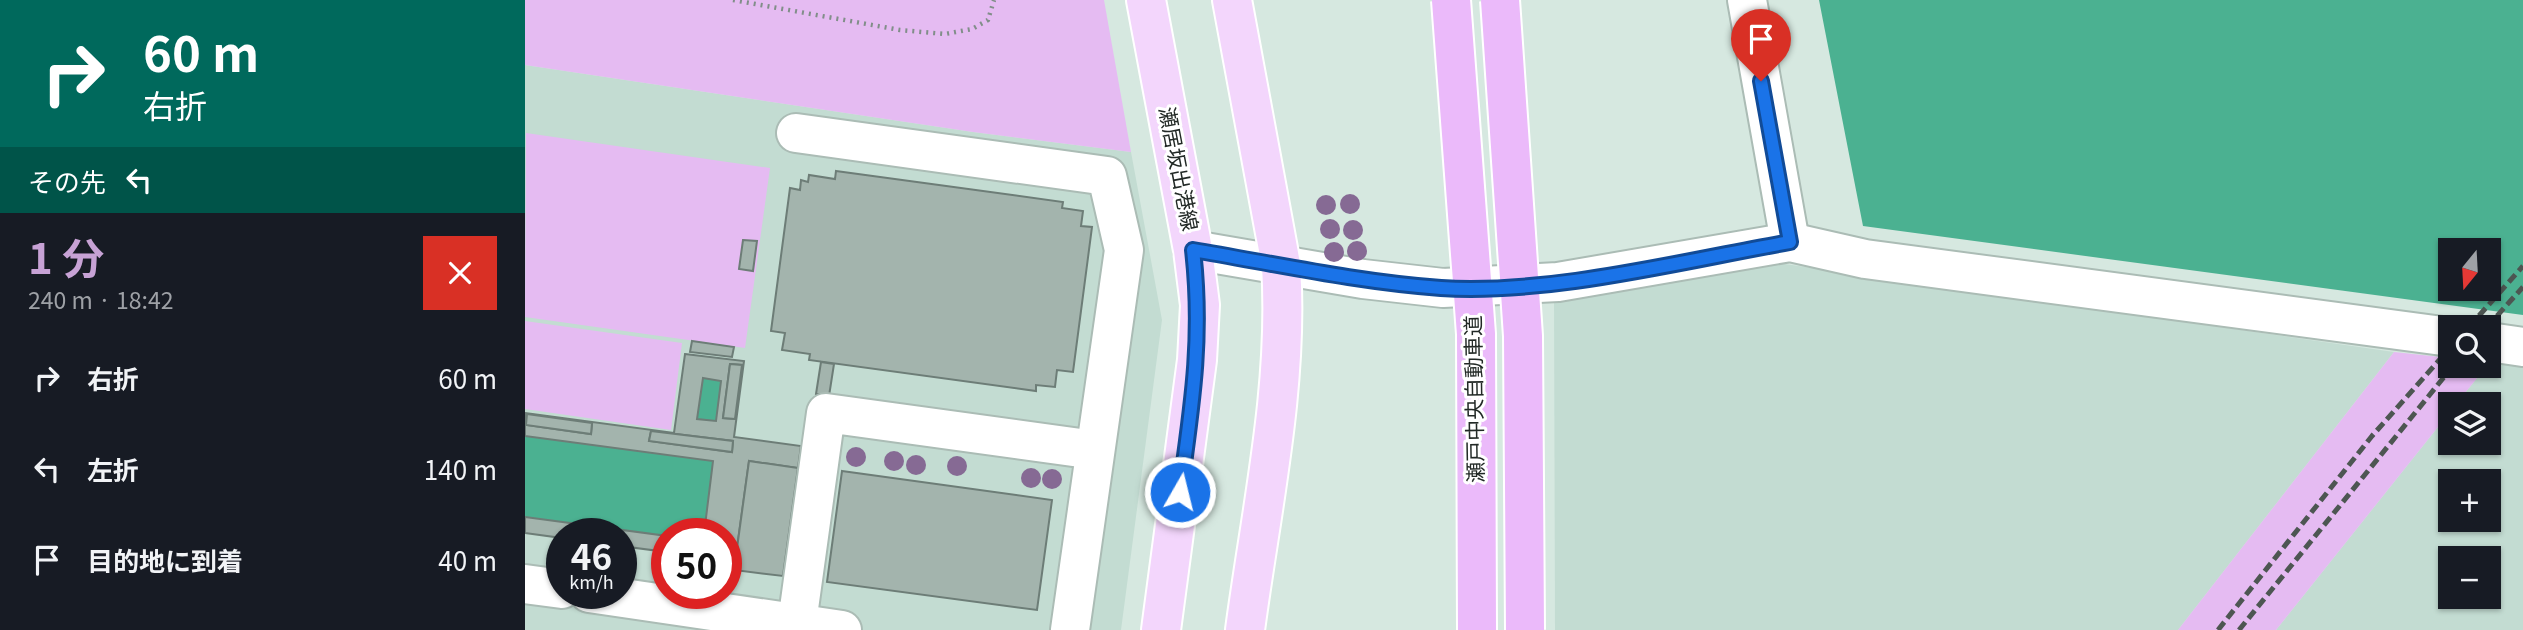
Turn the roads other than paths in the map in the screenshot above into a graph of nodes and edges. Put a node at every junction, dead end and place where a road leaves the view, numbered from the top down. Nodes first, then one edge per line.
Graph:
1 (1146, 0) edge
2 (1231, 0) edge
3 (1451, 0) edge
4 (1500, 0) edge
5 (1747, 0) edge
6 (796, 133) dead end
7 (1790, 242) junction
8 (1193, 250) junction
9 (1280, 265) junction
10 (2438, 335) edge
11 (2501, 344) edge
12 (2523, 347) edge
13 (1095, 450) junction
14 (525, 584) edge
15 (546, 587) edge
16 (637, 600) edge
17 (797, 623) junction
18 (842, 630) edge
19 (1070, 630) edge
20 (1161, 630) edge
21 (1245, 630) edge
22 (1476, 630) edge
23 (1525, 630) edge

1 - 8 main road, 瀬居坂出港線
2 - 9 main road
3 - 22 highway, 瀬戸中央自動車道, bridge
4 - 23 highway, bridge
5 - 7 street
6 - 13 street
7 - 9 street
7 - 10 street
8 - 9 street
8 - 20 main road, 瀬居坂出港線
9 - 21 main road
11 - 12 street
13 - 17 street
13 - 19 street
14 - 15 street
16 - 17 street
17 - 18 street

